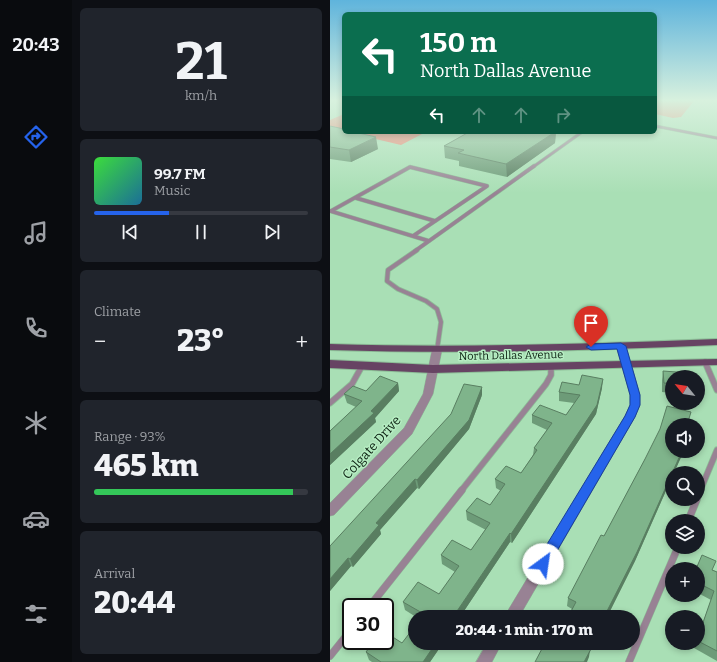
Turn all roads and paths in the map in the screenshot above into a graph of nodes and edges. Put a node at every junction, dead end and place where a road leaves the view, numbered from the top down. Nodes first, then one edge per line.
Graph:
1 (685, 132) edge
2 (579, 134) edge
3 (717, 138) edge
4 (410, 167) junction
5 (404, 168) dead end
6 (356, 198) junction
7 (331, 211) edge
8 (435, 221) junction
9 (413, 236) junction
10 (429, 241) junction
11 (717, 342) edge
12 (621, 346) junction
13 (330, 347) edge
14 (437, 350) junction
15 (705, 362) junction
16 (717, 362) edge
17 (330, 364) edge
18 (626, 365) junction
19 (362, 366) junction
20 (551, 367) junction
21 (433, 369) junction
22 (717, 390) edge
23 (330, 403) edge
24 (717, 450) edge
25 (705, 479) edge
26 (330, 511) edge
27 (675, 554) edge
28 (376, 598) edge
29 (515, 610) edge
30 (342, 641) edge
31 (491, 650) edge
32 (330, 656) edge
33 (484, 662) edge
34 (628, 662) edge

1 - 3 lane
2 - 10 lane
4 - 5 lane
4 - 6 lane
4 - 8 lane
6 - 7 lane
6 - 8 lane
7 - 9 lane
8 - 9 lane
9 - 10 lane
10 - 14 lane
11 - 12 main road, North Dallas Avenue
12 - 14 main road, North Dallas Avenue
12 - 18 street
13 - 14 main road, North Dallas Avenue
14 - 21 street, Colgate Drive
15 - 16 main road, North Dallas Avenue
15 - 18 main road, North Dallas Avenue
15 - 22 lane
17 - 19 main road, North Dallas Avenue
18 - 20 main road, North Dallas Avenue
18 - 29 street
19 - 21 main road, North Dallas Avenue
19 - 23 lane
20 - 21 main road, North Dallas Avenue
20 - 28 lane
21 - 26 street, Colgate Drive
24 - 25 lane
27 - 34 lane
30 - 32 lane
31 - 33 street

